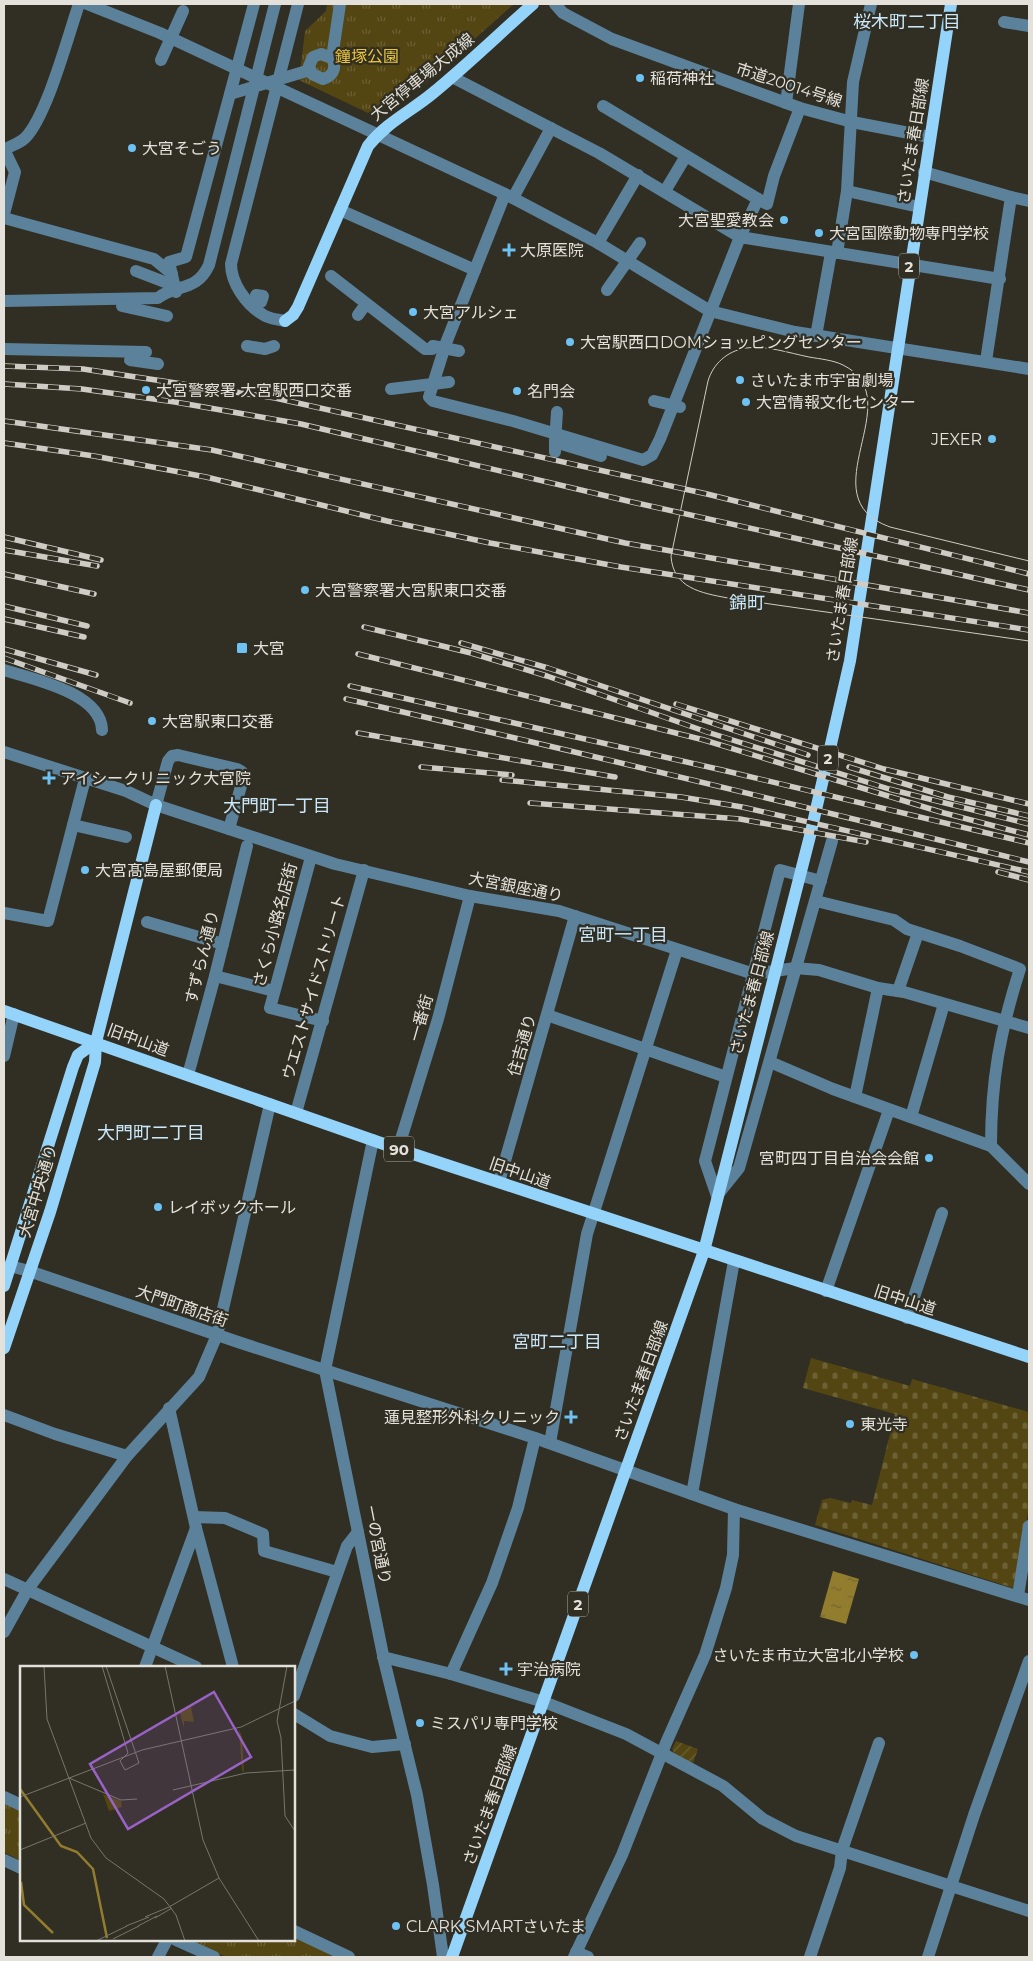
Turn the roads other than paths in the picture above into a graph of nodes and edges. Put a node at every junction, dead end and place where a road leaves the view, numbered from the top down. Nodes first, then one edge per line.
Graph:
1 (78, 4) edge
2 (87, 4) edge
3 (254, 4) edge
4 (275, 4) edge
5 (298, 4) edge
6 (340, 4) edge
7 (532, 4) edge
8 (555, 4) edge
9 (798, 4) edge
10 (871, 4) edge
11 (951, 4) edge
12 (183, 11) dead end
13 (1004, 22) dead end
14 (1029, 26) edge
15 (332, 58) junction
16 (161, 60) dead end
17 (310, 70) junction
18 (452, 77) junction
19 (256, 79) junction
20 (276, 88) junction
21 (230, 94) junction
22 (786, 103) junction
23 (603, 106) dead end
24 (800, 108) junction
25 (852, 122) junction
26 (551, 128) junction
27 (376, 136) junction
28 (930, 137) junction
29 (4, 149) edge
30 (686, 156) junction
31 (924, 172) junction
32 (638, 175) junction
33 (846, 191) junction
34 (665, 192) junction
35 (509, 196) junction
36 (1011, 197) junction
37 (758, 199) junction
38 (1029, 201) edge
39 (919, 206) junction
40 (340, 210) junction
41 (4, 214) edge
42 (4, 218) edge
43 (740, 237) junction
44 (640, 242) dead end
45 (598, 243) junction
46 (834, 253) junction
47 (910, 265) junction
48 (475, 270) junction
49 (136, 271) dead end
50 (331, 276) dead end
51 (1000, 279) junction
52 (180, 288) junction
53 (607, 290) dead end
54 (4, 301) edge
55 (366, 304) junction
56 (122, 306) dead end
57 (710, 312) junction
58 (358, 315) dead end
59 (167, 316) dead end
60 (285, 321) joint
61 (816, 336) junction
62 (247, 346) dead end
63 (270, 348) dead end
64 (4, 349) edge
65 (898, 349) junction
66 (459, 351) dead end
67 (146, 352) dead end
68 (130, 360) dead end
69 (986, 361) junction
70 (158, 364) dead end
71 (1029, 369) edge
72 (449, 382) dead end
73 (391, 389) dead end
74 (654, 401) dead end
75 (557, 412) dead end
76 (4, 670) edge
77 (102, 730) dead end
78 (4, 752) edge
79 (87, 780) junction
80 (156, 806) junction
81 (73, 825) junction
82 (229, 829) junction
83 (126, 837) dead end
84 (832, 841) dead end
85 (247, 846) dead end
86 (311, 857) junction
87 (364, 870) junction
88 (821, 881) junction
89 (470, 896) junction
90 (816, 900) junction
91 (4, 913) edge
92 (575, 916) junction
93 (147, 922) dead end
94 (918, 933) junction
95 (223, 944) junction
96 (677, 950) junction
97 (796, 968) junction
98 (754, 974) junction
99 (215, 976) junction
100 (878, 988) junction
101 (274, 991) junction
102 (898, 991) junction
103 (944, 1004) junction
104 (9, 1013) edge
105 (547, 1015) junction
106 (1004, 1020) junction
107 (323, 1022) junction
108 (1029, 1028) edge
109 (96, 1042) junction
110 (646, 1049) junction
111 (4, 1056) edge
112 (770, 1062) junction
113 (188, 1075) junction
114 (726, 1077) junction
115 (855, 1097) junction
116 (270, 1104) junction
117 (889, 1110) junction
118 (296, 1113) junction
119 (911, 1117) junction
120 (373, 1140) junction
121 (991, 1146) junction
122 (398, 1149) junction
123 (499, 1182) junction
124 (1029, 1184) edge
125 (717, 1196) junction
126 (942, 1213) dead end
127 (594, 1214) junction
128 (704, 1251) junction
129 (734, 1261) junction
130 (7, 1266) edge
131 (29, 1272) junction
132 (4, 1286) edge
133 (826, 1291) junction
134 (907, 1318) junction
135 (217, 1335) junction
136 (4, 1348) edge
137 (1029, 1357) edge
138 (325, 1370) junction
139 (169, 1408) junction
140 (4, 1416) edge
141 (535, 1438) junction
142 (550, 1443) junction
143 (127, 1456) junction
144 (626, 1471) junction
145 (692, 1494) junction
146 (734, 1509) junction
147 (195, 1522) junction
148 (1029, 1526) edge
149 (358, 1532) junction
150 (337, 1572) junction
151 (4, 1579) edge
152 (28, 1589) junction
153 (1024, 1598) edge
154 (4, 1632) edge
155 (153, 1648) junction
156 (383, 1657) junction
157 (1029, 1661) edge
158 (145, 1666) edge
159 (194, 1666) edge
160 (233, 1666) edge
161 (450, 1674) junction
162 (295, 1693) edge
163 (544, 1702) junction
164 (295, 1715) edge
165 (879, 1743) dead end
166 (404, 1744) junction
167 (662, 1753) junction
168 (4, 1797) edge
169 (20, 1805) edge
170 (842, 1850) junction
171 (4, 1860) edge
172 (20, 1868) edge
173 (951, 1884) junction
174 (1029, 1911) edge
175 (295, 1931) edge
176 (167, 1941) edge
177 (178, 1941) edge
178 (579, 1956) edge
179 (158, 1957) edge
180 (214, 1957) edge
181 (349, 1957) edge
182 (443, 1957) edge
183 (452, 1957) edge
184 (810, 1957) edge
185 (928, 1957) edge

1 - 29 street
2 - 19 street
3 - 21 street
4 - 19 street
5 - 20 street
6 - 15 street
7 - 18 main road, 大宮停車場大成線
8 - 22 street, 市道20014号線
9 - 22 street
10 - 25 street
11 - 28 main road, さいたま春日部線 / 2
12 - 16 street
13 - 14 street
15 - 17 street
15 - 17 street
17 - 21 street
18 - 26 street
18 - 27 main road, 大宮停車場大成線
19 - 20 street
19 - 52 street
20 - 27 street
20 - 60 street
21 - 52 street
22 - 24 street, 市道20014号線
23 - 30 street
24 - 25 street, 市道20014号線
24 - 37 street
25 - 28 street, 市道20014号線
25 - 33 street
26 - 32 street
26 - 35 street
27 - 35 street
27 - 40 main road, 大宮停車場大成線
28 - 31 main road, さいたま春日部線 / 2
29 - 41 street
30 - 34 street
30 - 37 street
31 - 36 street
31 - 39 main road, さいたま春日部線 / 2
32 - 34 street
32 - 45 street
33 - 39 street
33 - 46 street
34 - 43 street
35 - 45 street
35 - 48 street
36 - 38 street
36 - 51 street
37 - 43 street
39 - 47 main road, さいたま春日部線 / 2
40 - 48 street
40 - 60 main road, 大宮停車場大成線
42 - 52 street
43 - 46 street
43 - 57 street
44 - 53 street
45 - 57 street
46 - 47 street
46 - 61 street
47 - 51 street
47 - 65 main road, さいたま春日部線 / 2
48 - 57 street
49 - 52 street
50 - 55 street
51 - 69 street
52 - 54 street
55 - 58 street
55 - 66 street
56 - 59 street
57 - 61 street
61 - 65 street
62 - 63 street
64 - 67 street
65 - 69 street
65 - 125 main road, さいたま春日部線 / 2
68 - 70 street
69 - 71 street
72 - 73 street
74 - 75 street
76 - 77 street
78 - 79 street, 大宮銀座通り
79 - 80 street, 大宮銀座通り
79 - 81 street
80 - 82 street, 大宮銀座通り
80 - 82 street
80 - 109 main road, 大宮中央通り
81 - 83 street
81 - 91 street
82 - 86 street, 大宮銀座通り
84 - 88 street
85 - 95 street, すずらん通り
86 - 87 street, 大宮銀座通り
86 - 101 street, さくら小路名店街
87 - 89 street, 大宮銀座通り
87 - 107 street, ウエストサイドストリート
88 - 90 street
88 - 98 street
89 - 92 street, 大宮銀座通り
89 - 122 street, 一番街
90 - 94 street
90 - 97 street
92 - 96 street, 大宮銀座通り
92 - 105 street, 住吉通り
93 - 95 street
94 - 102 street
94 - 106 street
95 - 99 street, すずらん通り
96 - 98 street, 大宮銀座通り
96 - 110 street
97 - 98 street, 大宮銀座通り
97 - 100 street, 大宮銀座通り
97 - 112 street
98 - 114 street
99 - 101 street
99 - 113 street, すずらん通り
100 - 102 street, 大宮銀座通り
100 - 115 street
101 - 107 street, さくら小路名店街
102 - 103 street, 大宮銀座通り
103 - 106 street, 大宮銀座通り
103 - 119 street
104 - 109 main road, 旧中山道
104 - 111 street
105 - 110 street
105 - 123 street, 住吉通り
106 - 108 street, 大宮銀座通り
106 - 121 street
107 - 118 street, ウエストサイドストリート
109 - 113 main road, 旧中山道 / 90
109 - 130 main road, 大宮中央通り
109 - 131 main road, 大宮中央通り
110 - 114 street
110 - 127 street
112 - 115 street
112 - 125 street
113 - 116 main road, 旧中山道 / 90
114 - 125 street
115 - 117 street
116 - 118 main road, 旧中山道 / 90
116 - 135 street
117 - 119 street
117 - 133 street
118 - 120 main road, 旧中山道 / 90
119 - 121 street
120 - 122 main road, 旧中山道 / 90
120 - 138 street, 一の宮通り
121 - 124 street
122 - 123 main road, 旧中山道 / 90
123 - 127 main road, 旧中山道 / 90
125 - 128 main road, さいたま春日部線 / 2
126 - 134 street
127 - 128 main road, 旧中山道 / 90
127 - 142 street
128 - 129 main road, 旧中山道
128 - 144 main road, さいたま春日部線 / 2
129 - 133 main road, 旧中山道
129 - 145 street
130 - 131 street, 大門町商店街
130 - 132 main road, 大宮中央通り
131 - 135 street, 大門町商店街
131 - 136 main road, 大宮中央通り
133 - 134 main road, 旧中山道
134 - 137 main road, 旧中山道
135 - 138 street, 大門町商店街
135 - 139 street
138 - 141 street, 大門町商店街
138 - 149 street, 一の宮通り
139 - 143 street
139 - 147 street
140 - 143 street
141 - 142 street, 大門町商店街
141 - 161 street
142 - 144 street, 大門町商店街
143 - 152 street
144 - 145 street, 大門町商店街
144 - 163 main road, さいたま春日部線 / 2
145 - 146 street, 大門町商店街
146 - 153 street, 大門町商店街
146 - 167 street
147 - 150 street
147 - 155 street
147 - 160 street
148 - 153 street
149 - 150 street
149 - 156 street, 一の宮通り
150 - 162 street
151 - 152 street
152 - 154 street
152 - 155 street
155 - 158 street
155 - 159 street
156 - 161 street
156 - 166 street, 一の宮通り
157 - 173 street
161 - 163 street
163 - 167 street
163 - 183 main road, さいたま春日部線 / 2
164 - 166 street
165 - 170 street
166 - 182 street, 一の宮通り
167 - 170 street
167 - 178 street
168 - 169 street
170 - 173 street
170 - 184 street
171 - 172 street
173 - 174 street
173 - 185 street
175 - 181 street
176 - 179 street
177 - 180 street

